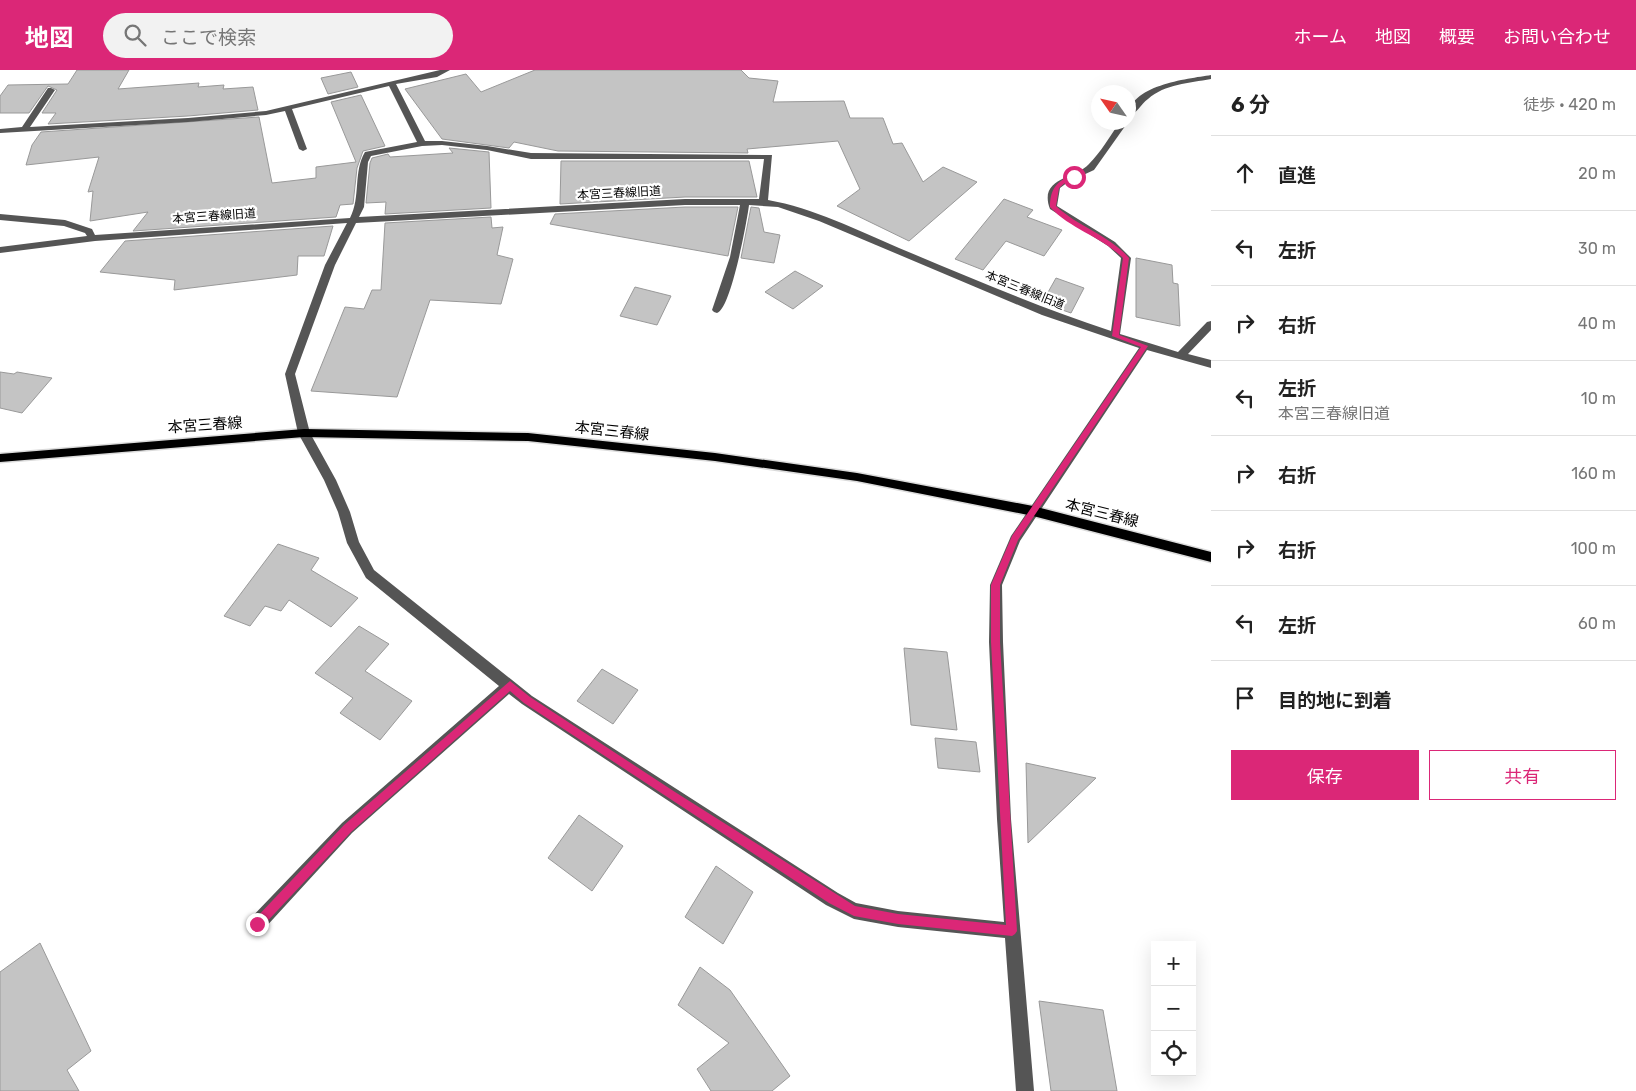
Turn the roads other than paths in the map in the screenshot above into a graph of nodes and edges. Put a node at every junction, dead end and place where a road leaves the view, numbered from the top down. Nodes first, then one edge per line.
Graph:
1 (446, 70) edge
2 (1211, 78) edge
3 (391, 83) junction
4 (51, 90) dead end
5 (1136, 106) edge
6 (288, 108) junction
7 (24, 130) junction
8 (1118, 130) edge
9 (0, 131) edge
10 (422, 144) junction
11 (303, 149) dead end
12 (745, 202) junction
13 (763, 202) junction
14 (0, 217) edge
15 (353, 221) junction
16 (92, 238) junction
17 (0, 250) edge
18 (717, 310) dead end
19 (1211, 324) edge
20 (1115, 336) junction
21 (1145, 346) junction
22 (1180, 356) junction
23 (1211, 364) edge
24 (304, 434) junction
25 (0, 458) edge
26 (1032, 511) junction
27 (1211, 557) edge
28 (510, 685) junction
29 (257, 924) dead end
30 (1012, 931) junction
31 (1025, 1091) edge

1 - 3 street
2 - 5 street
3 - 6 street
3 - 10 street
4 - 7 street
6 - 7 street
6 - 11 street
7 - 9 street
8 - 20 street
10 - 13 street
10 - 15 street
12 - 13 street, 本宮三春線旧道
12 - 15 street, 本宮三春線旧道
12 - 18 street
13 - 20 street, 本宮三春線旧道
14 - 16 street
15 - 16 street, 本宮三春線旧道
15 - 24 street
16 - 17 street, 本宮三春線旧道
19 - 22 street
20 - 21 street, 本宮三春線旧道
21 - 22 street, 本宮三春線旧道
21 - 26 street
22 - 23 street, 本宮三春線旧道
24 - 25 main road, 本宮三春線
24 - 26 main road, 本宮三春線
24 - 28 street
26 - 27 main road, 本宮三春線
26 - 30 street
28 - 29 street
28 - 30 street
30 - 31 street

